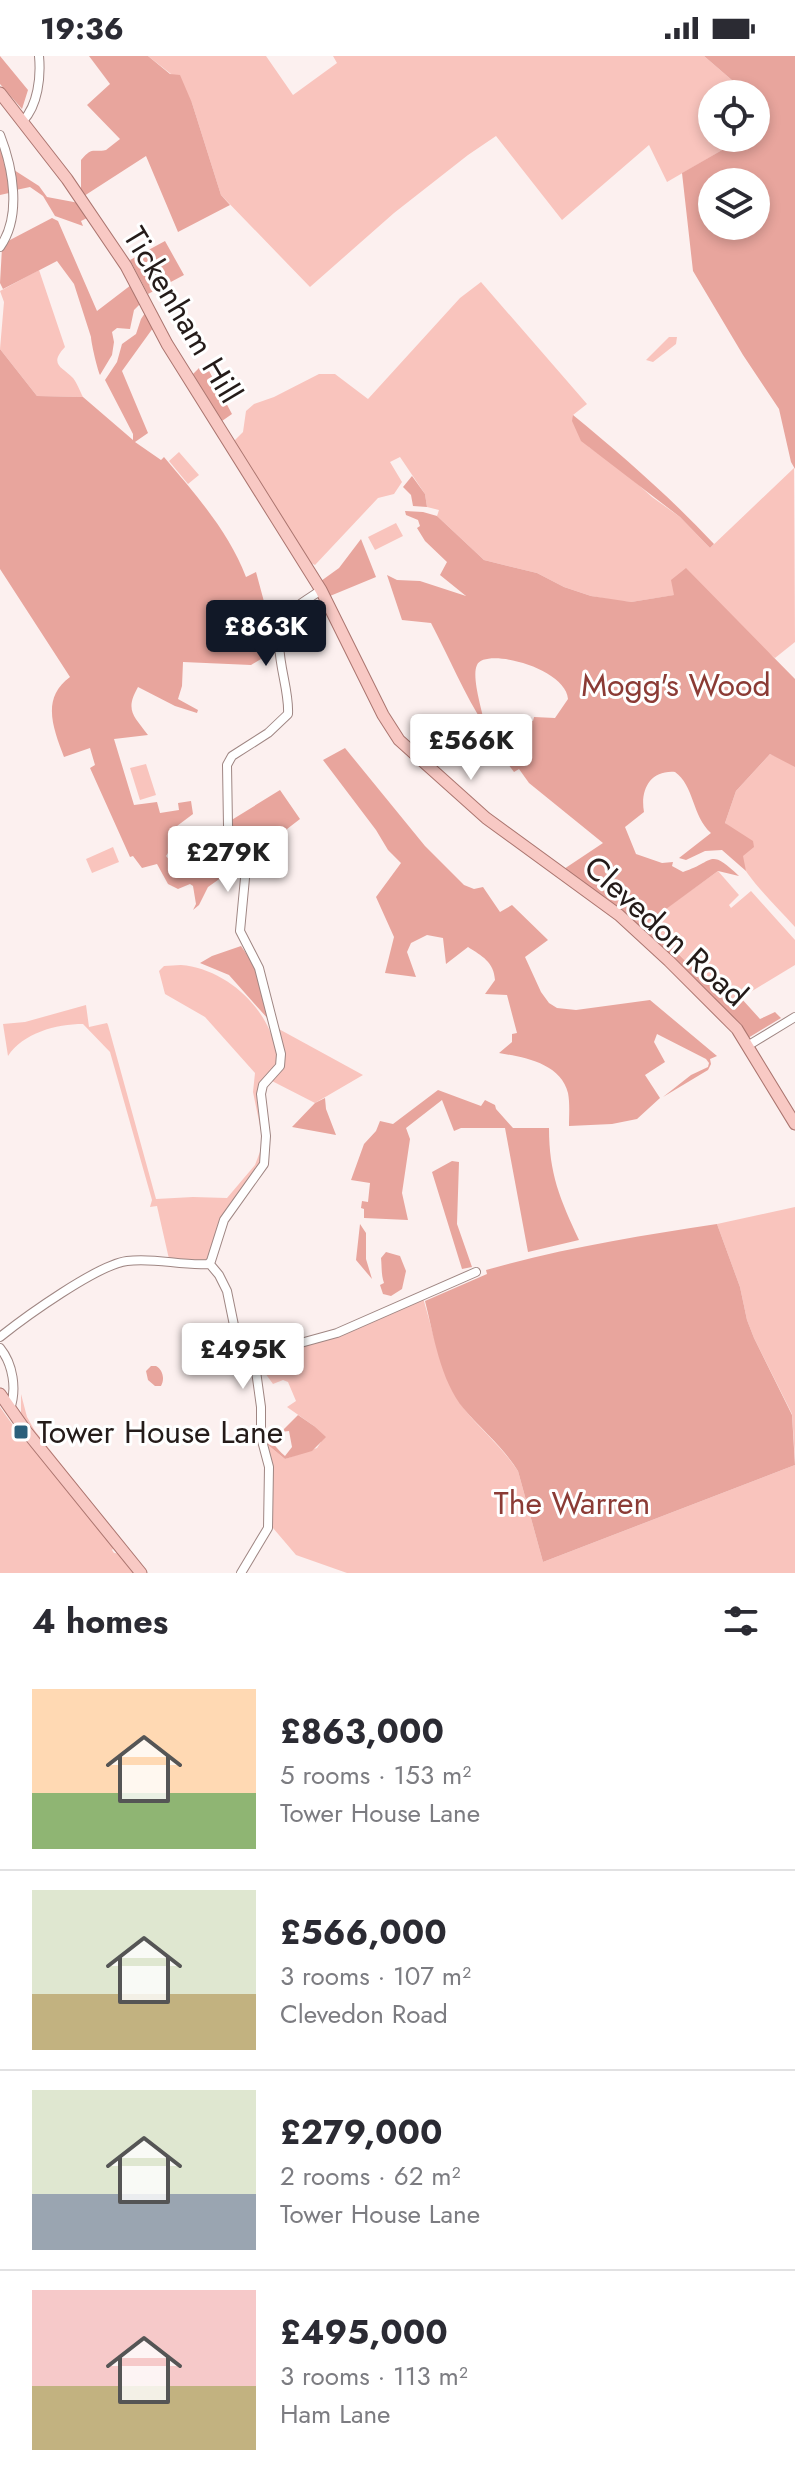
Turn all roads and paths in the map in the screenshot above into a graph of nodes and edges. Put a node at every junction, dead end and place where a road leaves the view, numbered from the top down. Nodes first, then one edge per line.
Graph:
1 (39, 56) edge
2 (0, 93) edge
3 (23, 121) junction
4 (0, 135) edge
5 (0, 247) edge
6 (310, 571) joint
7 (321, 590) junction
8 (795, 1017) edge
9 (749, 1045) junction
10 (795, 1124) edge
11 (209, 1263) junction
12 (476, 1272) dead end
13 (0, 1337) edge
14 (0, 1348) edge
15 (251, 1362) junction
16 (0, 1394) edge
17 (10, 1409) junction
18 (141, 1573) edge
19 (241, 1573) edge

1 - 3 street
2 - 3 main road, Tickenham Hill
3 - 6 main road, Tickenham Hill
4 - 5 street
6 - 7 main road, Clevedon Road
7 - 9 main road, Clevedon Road
7 - 11 street
8 - 9 street
9 - 10 main road, Clevedon Road
11 - 13 street
11 - 15 street
12 - 15 street
14 - 17 street
15 - 19 street
16 - 17 main road
17 - 18 main road

